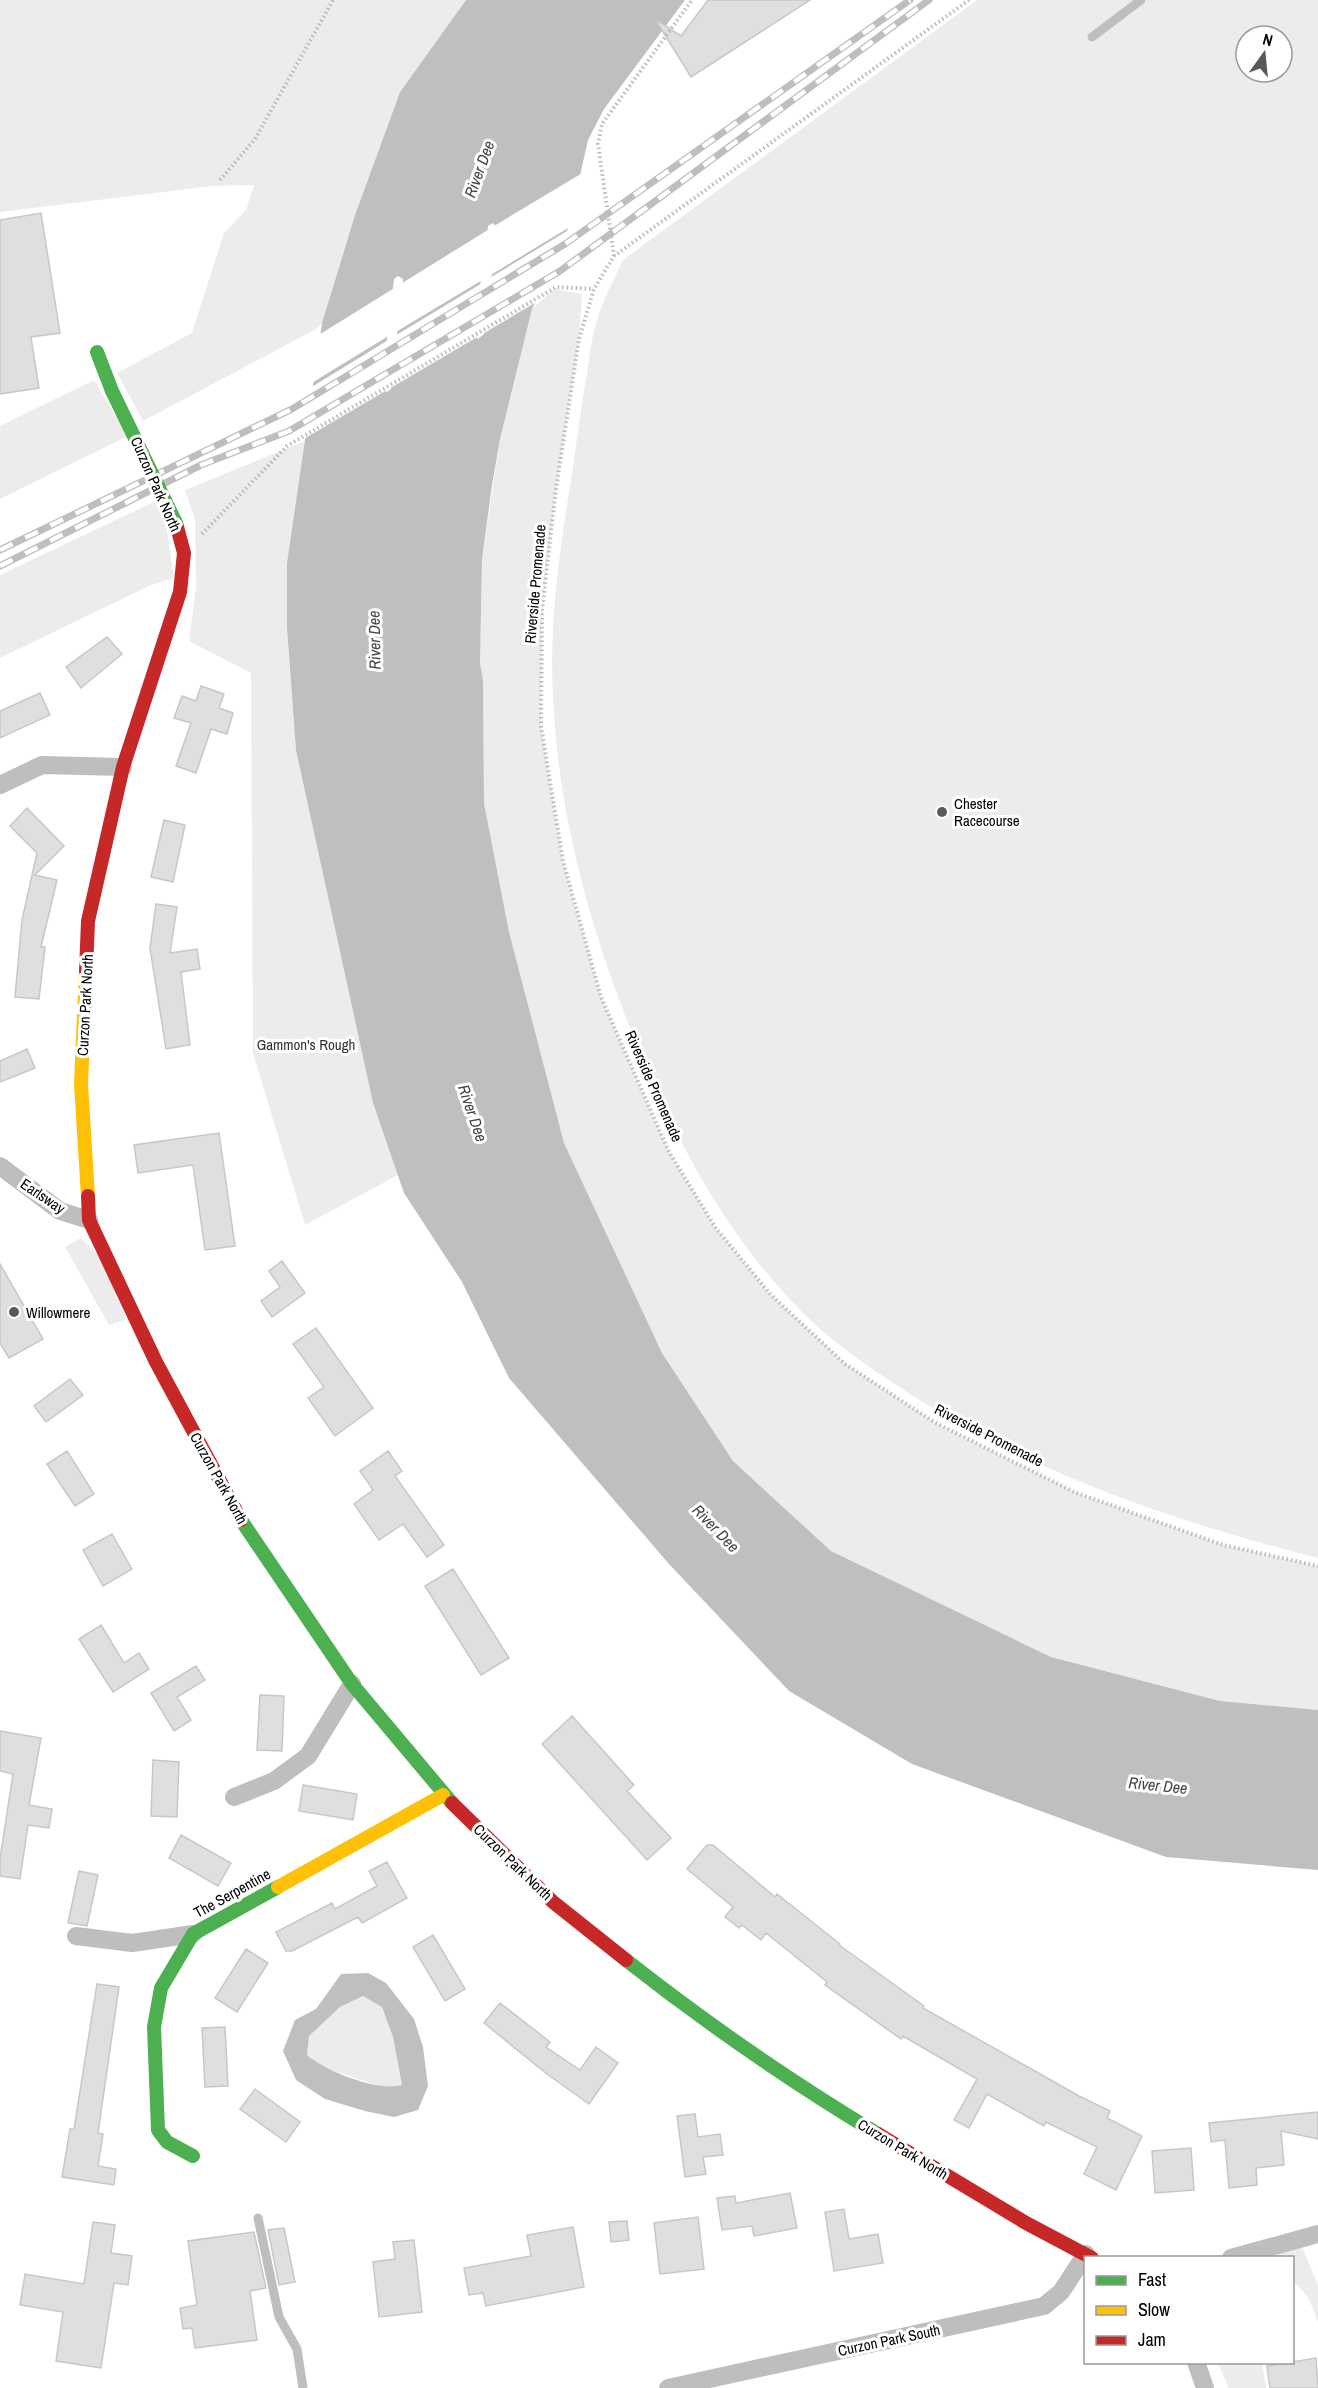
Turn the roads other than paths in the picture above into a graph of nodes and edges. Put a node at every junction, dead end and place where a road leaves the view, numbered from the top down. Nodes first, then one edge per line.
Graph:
1 (1141, 0) edge
2 (1092, 37) dead end
3 (97, 351) dead end
4 (123, 767) junction
5 (0, 784) edge
6 (0, 1166) edge
7 (89, 1220) junction
8 (352, 1684) junction
9 (443, 1795) junction
10 (234, 1797) dead end
11 (193, 1934) junction
12 (76, 1936) dead end
13 (193, 2156) dead end
14 (258, 2218) dead end
15 (1318, 2234) edge
16 (1089, 2256) edge
17 (1238, 2256) edge
18 (1084, 2262) edge
19 (1197, 2364) edge
20 (303, 2388) edge
21 (668, 2388) edge
22 (1205, 2388) edge

1 - 2 lane
3 - 4 street, Curzon Park North, bridge
4 - 5 street
4 - 7 street, Curzon Park North
6 - 7 street, Earlsway
7 - 8 street, Curzon Park North
8 - 9 street, Curzon Park North
8 - 10 street
9 - 11 street, The Serpentine
9 - 16 street, Curzon Park North
11 - 12 street
11 - 13 street, The Serpentine
14 - 20 lane
15 - 17 street
18 - 21 street, Curzon Park South
19 - 22 street

